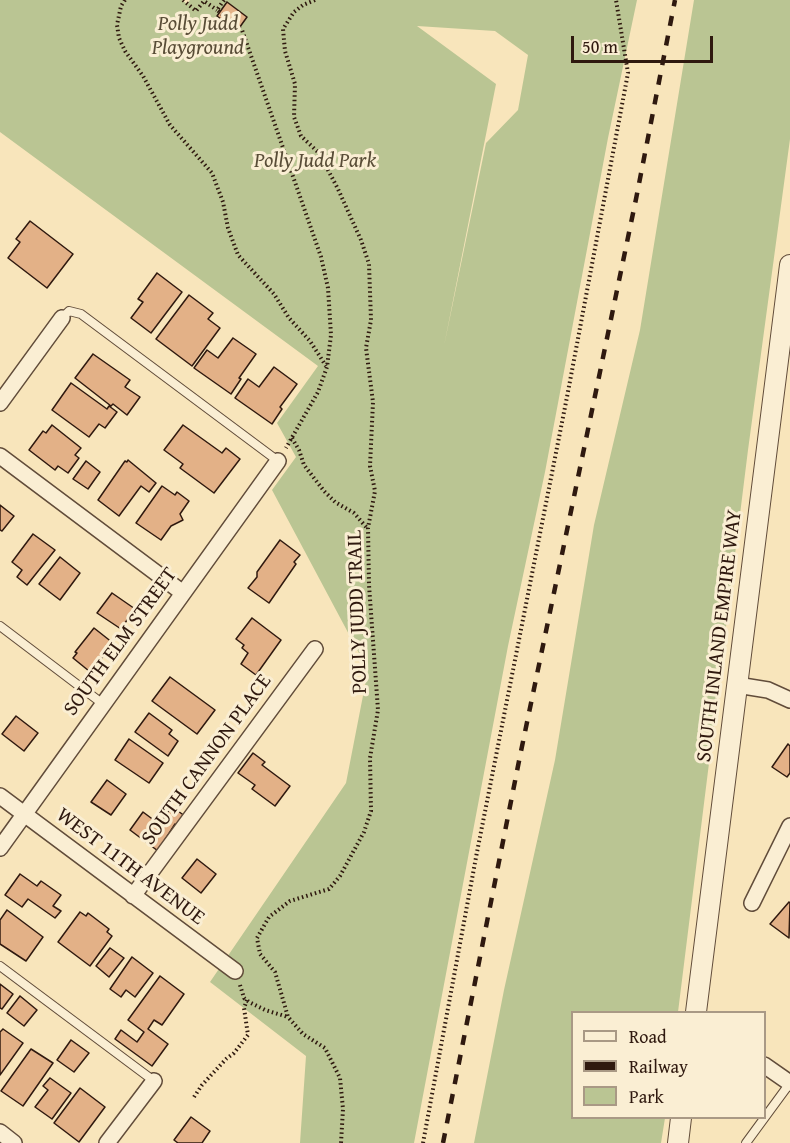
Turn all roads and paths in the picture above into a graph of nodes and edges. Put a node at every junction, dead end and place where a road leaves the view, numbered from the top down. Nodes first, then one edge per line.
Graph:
1 (125, 0) edge
2 (183, 0) edge
3 (224, 0) edge
4 (315, 0) edge
5 (616, 0) edge
6 (217, 10) junction
7 (790, 265) edge
8 (787, 306) edge
9 (62, 318) joint
10 (327, 367) junction
11 (0, 403) edge
12 (292, 438) junction
13 (0, 456) edge
14 (278, 461) junction
15 (368, 528) junction
16 (183, 593) junction
17 (0, 626) edge
18 (315, 649) dead end
19 (737, 685) junction
20 (790, 700) edge
21 (103, 704) junction
22 (0, 796) edge
23 (24, 814) junction
24 (790, 826) edge
25 (0, 848) edge
26 (133, 896) junction
27 (752, 903) dead end
28 (0, 966) edge
29 (235, 971) joint
30 (247, 1000) junction
31 (696, 1011) edge
32 (288, 1017) junction
33 (766, 1066) edge
34 (154, 1081) joint
35 (790, 1083) edge
36 (194, 1097) dead end
37 (766, 1116) edge
38 (681, 1119) edge
39 (764, 1119) edge
40 (0, 1132) edge
41 (14, 1143) edge
42 (107, 1143) edge
43 (341, 1143) edge
44 (423, 1143) edge
45 (678, 1143) edge
46 (746, 1143) edge

1 - 10 path
2 - 6 path
3 - 6 path
4 - 15 path, POLLY JUDD TRAIL
5 - 44 path
6 - 10 path
7 - 8 street, SOUTH INLAND EMPIRE WAY
8 - 19 street, SOUTH INLAND EMPIRE WAY
9 - 11 street
9 - 14 lane
10 - 12 path
12 - 14 path
12 - 15 path
13 - 16 street
14 - 16 street, SOUTH ELM STREET
15 - 32 path, POLLY JUDD TRAIL
16 - 21 street, SOUTH ELM STREET
17 - 21 lane
18 - 26 street, SOUTH CANNON PLACE
19 - 20 street
19 - 31 street, SOUTH INLAND EMPIRE WAY
21 - 23 street, SOUTH ELM STREET
22 - 23 street, WEST 11TH AVENUE
23 - 25 street, SOUTH ELM STREET
23 - 26 street, WEST 11TH AVENUE
24 - 27 street
26 - 29 street, WEST 11TH AVENUE
28 - 34 lane
29 - 30 path
30 - 32 path
30 - 36 path
32 - 43 path, POLLY JUDD TRAIL
33 - 35 street
34 - 42 street
35 - 37 lane
38 - 45 street
39 - 46 lane
40 - 41 street

